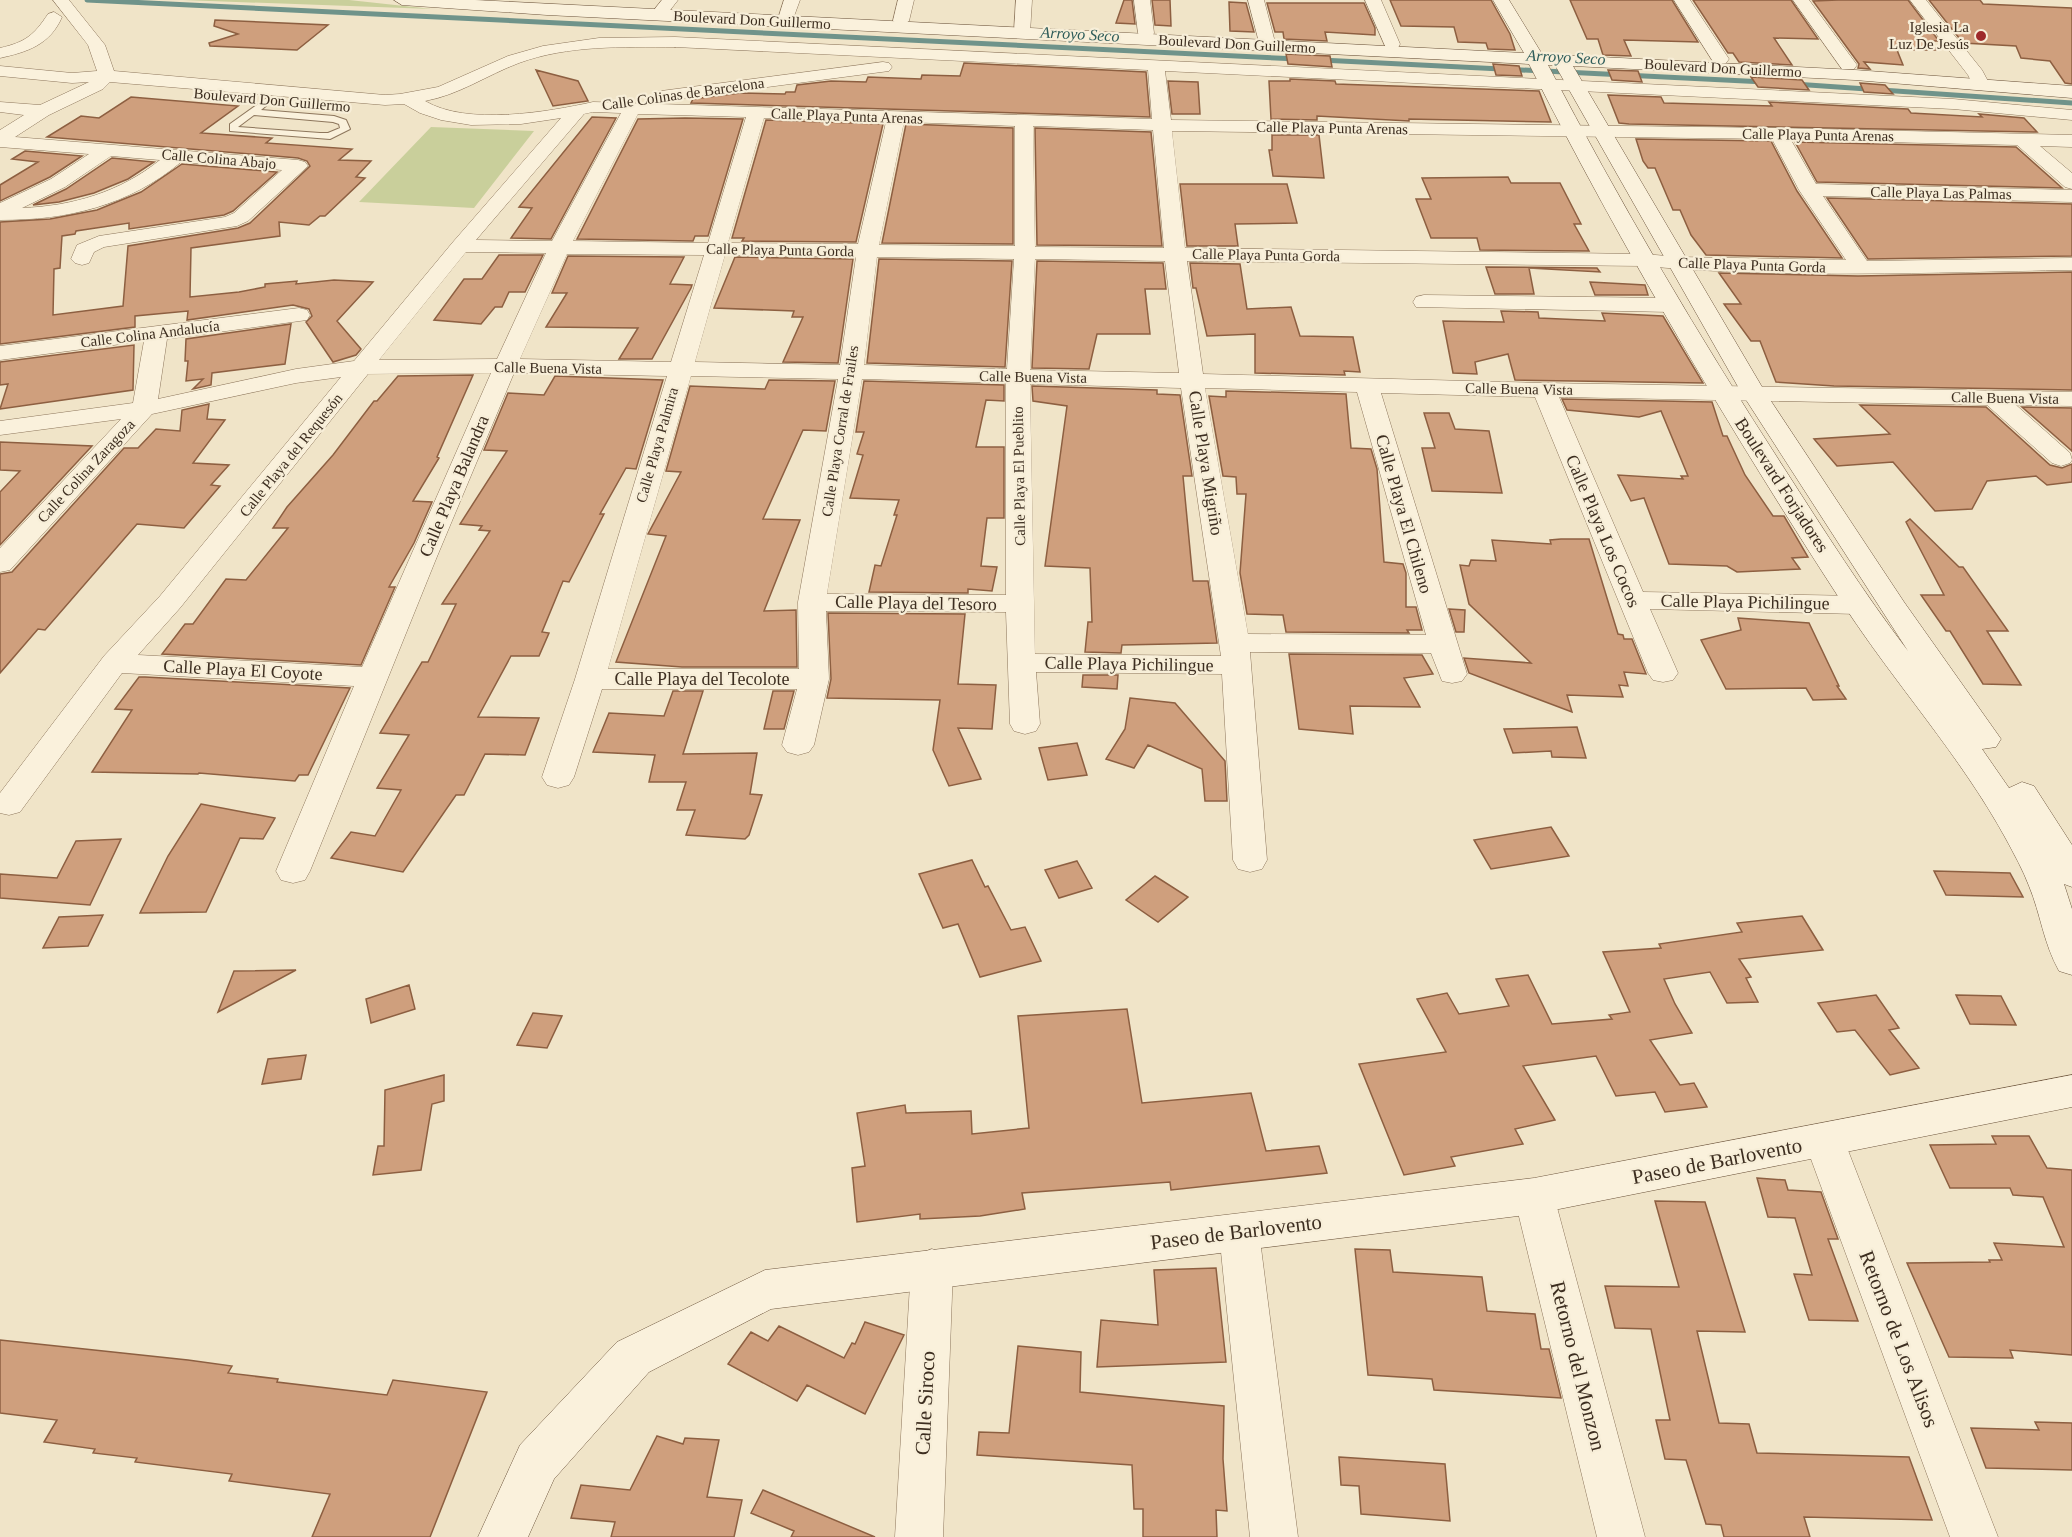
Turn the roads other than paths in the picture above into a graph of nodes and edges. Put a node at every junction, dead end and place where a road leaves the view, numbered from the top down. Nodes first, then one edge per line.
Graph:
1 (42, 0) edge
2 (61, 0) edge
3 (402, 0) edge
4 (532, 0) edge
5 (906, 0) edge
6 (1024, 0) edge
7 (1142, 0) edge
8 (1256, 0) edge
9 (1373, 0) edge
10 (1501, 0) edge
11 (1682, 0) edge
12 (1801, 0) edge
13 (1918, 0) edge
14 (552, 7) junction
15 (663, 8) edge
16 (790, 8) edge
17 (54, 17) junction
18 (901, 21) junction
19 (1023, 30) junction
20 (1146, 33) junction
21 (65, 34) dead end
22 (1267, 42) junction
23 (1392, 44) junction
24 (0, 53) edge
25 (961, 56) junction
26 (1720, 58) junction
27 (1551, 65) junction
28 (1848, 65) junction
29 (1156, 66) junction
30 (0, 71) edge
31 (74, 71) junction
32 (1978, 79) junction
33 (102, 81) junction
34 (2072, 84) edge
35 (2072, 92) edge
36 (268, 100) junction
37 (412, 102) junction
38 (0, 107) edge
39 (23, 109) junction
40 (585, 109) junction
41 (632, 109) junction
42 (43, 111) junction
43 (252, 112) junction
44 (756, 113) junction
45 (2072, 115) edge
46 (896, 117) junction
47 (1024, 121) junction
48 (0, 124) edge
49 (1161, 125) junction
50 (1573, 132) junction
51 (1601, 132) junction
52 (1778, 134) junction
53 (2021, 139) junction
54 (0, 140) edge
55 (2072, 141) edge
56 (109, 149) junction
57 (177, 156) junction
58 (2072, 183) edge
59 (1809, 190) junction
60 (2072, 196) edge
61 (0, 212) edge
62 (460, 246) junction
63 (559, 248) junction
64 (715, 249) junction
65 (867, 251) junction
66 (1025, 253) junction
67 (1175, 254) junction
68 (82, 259) dead end
69 (1644, 260) junction
70 (1678, 263) junction
71 (2072, 264) edge
72 (1861, 267) junction
73 (1424, 302) dead end
74 (1671, 305) junction
75 (299, 315) dead end
76 (156, 333) junction
77 (0, 352) edge
78 (506, 366) junction
79 (363, 368) junction
80 (679, 370) junction
81 (850, 372) junction
82 (1018, 376) junction
83 (1192, 381) junction
84 (1367, 384) junction
85 (1544, 390) junction
86 (1753, 392) junction
87 (1723, 393) junction
88 (1994, 398) junction
89 (2072, 399) edge
90 (144, 409) junction
91 (0, 428) edge
92 (2061, 458) dead end
93 (0, 564) edge
94 (1632, 600) junction
95 (812, 602) junction
96 (1021, 604) junction
97 (1858, 604) junction
98 (1441, 644) junction
99 (1236, 654) junction
100 (114, 663) junction
101 (1022, 663) junction
102 (1663, 673) dead end
103 (1452, 674) dead end
104 (372, 677) junction
105 (590, 679) junction
106 (814, 679) junction
107 (1025, 724) dead end
108 (798, 745) dead end
109 (558, 777) dead end
110 (9, 804) dead end
111 (1250, 860) dead end
112 (293, 871) dead end
113 (2072, 874) edge
114 (2072, 961) edge
115 (2072, 1091) edge
116 (1824, 1140) junction
117 (1534, 1196) junction
118 (1239, 1232) junction
119 (932, 1268) junction
120 (502, 1537) edge
121 (919, 1537) edge
122 (1275, 1537) edge
123 (1621, 1537) edge
124 (1974, 1537) edge

1 - 17 street
2 - 33 street
3 - 14 main road, Boulevard Don Guillermo
4 - 14 main road, Boulevard Don Guillermo
5 - 18 street
6 - 19 street
7 - 20 street
8 - 22 street
9 - 23 street
10 - 27 main road, Boulevard Forjadores
11 - 26 street
12 - 28 street
13 - 32 street
14 - 15 main road, Boulevard Don Guillermo
15 - 16 main road, Boulevard Don Guillermo
15 - 19 main road, Boulevard Don Guillermo
16 - 18 main road, Boulevard Don Guillermo
17 - 21 street
17 - 24 street
18 - 19 main road, Boulevard Don Guillermo
19 - 20 main road, Boulevard Don Guillermo
19 - 22 main road, Boulevard Don Guillermo
20 - 22 main road, Boulevard Don Guillermo
22 - 23 main road, Boulevard Don Guillermo
22 - 27 main road, Boulevard Don Guillermo
23 - 27 main road, Boulevard Don Guillermo
25 - 29 street, Boulevard Don Guillermo
25 - 37 street, Boulevard Don Guillermo
25 - 40 street, Calle Colinas de Barcelona
26 - 27 main road, Boulevard Don Guillermo
26 - 28 main road, Boulevard Don Guillermo
27 - 29 street, Boulevard Don Guillermo
27 - 32 main road, Boulevard Don Guillermo
27 - 45 street, Boulevard Don Guillermo
27 - 50 main road, Boulevard Forjadores
27 - 51 main road, Boulevard Forjadores
28 - 32 main road, Boulevard Don Guillermo
29 - 49 street, Calle Playa Migriño
30 - 31 street, Boulevard Don Guillermo
31 - 33 street, Boulevard Don Guillermo
31 - 39 street
32 - 34 main road, Boulevard Don Guillermo
32 - 35 main road, Boulevard Don Guillermo
33 - 36 street, Boulevard Don Guillermo
33 - 37 street, Boulevard Don Guillermo
33 - 42 street
36 - 37 street, Boulevard Don Guillermo
36 - 43 lane
37 - 40 street, Calle Colinas de Barcelona
38 - 39 street
39 - 42 street
39 - 48 street
40 - 41 street, Calle Playa Punta Arenas
40 - 62 street, Calle Playa del Requesón
41 - 44 street, Calle Playa Punta Arenas
41 - 63 street, Calle Playa Balandra
42 - 54 street
43 - 43 lane
44 - 46 street, Calle Playa Punta Arenas
44 - 64 street, Calle Playa Palmira
46 - 47 street, Calle Playa Punta Arenas
46 - 65 street, Calle Playa Corral de Frailes
47 - 49 street, Calle Playa Punta Arenas
47 - 66 street, Calle Playa El Pueblito
49 - 50 street, Calle Playa Punta Arenas
49 - 67 street, Calle Playa Migriño
50 - 51 street, Calle Playa Punta Arenas
50 - 69 main road, Boulevard Forjadores
51 - 52 street, Calle Playa Punta Arenas
51 - 70 main road, Boulevard Forjadores
52 - 53 street, Calle Playa Punta Arenas
52 - 59 street
53 - 55 street, Calle Playa Punta Arenas
53 - 58 street
54 - 56 street, Calle Colina Abajo
56 - 57 street, Calle Colina Abajo
56 - 61 street
57 - 61 street
57 - 68 street, Calle Colina Abajo
59 - 60 street, Calle Playa Las Palmas
59 - 72 street
62 - 63 street, Calle Playa Punta Gorda
62 - 79 street, Calle Playa del Requesón
63 - 64 street, Calle Playa Punta Gorda
63 - 78 street, Calle Playa Balandra
64 - 65 street, Calle Playa Punta Gorda
64 - 80 street, Calle Playa Palmira
65 - 66 street, Calle Playa Punta Gorda
65 - 81 street, Calle Playa Corral de Frailes
66 - 67 street, Calle Playa Punta Gorda
66 - 82 street, Calle Playa El Pueblito
67 - 69 street, Calle Playa Punta Gorda
67 - 83 street, Calle Playa Migriño
69 - 70 street, Calle Playa Punta Gorda
69 - 74 main road, Boulevard Forjadores
70 - 72 street, Calle Playa Punta Gorda
70 - 86 main road, Boulevard Forjadores
71 - 72 street, Calle Playa Punta Gorda
73 - 74 street
74 - 87 main road, Boulevard Forjadores
75 - 76 street, Calle Colina Andalucía
76 - 77 street, Calle Colina Andalucía
76 - 90 street, Calle Colina Zaragoza
78 - 79 street, Calle Buena Vista
78 - 80 street, Calle Buena Vista
78 - 104 street, Calle Playa Balandra
79 - 90 street, Calle Buena Vista
79 - 100 street, Calle Playa del Requesón
80 - 81 street, Calle Buena Vista
80 - 105 street, Calle Playa Palmira
81 - 82 street, Calle Buena Vista
81 - 95 street, Calle Playa Corral de Frailes
82 - 83 street, Calle Buena Vista
82 - 96 street, Calle Playa El Pueblito
83 - 84 street, Calle Buena Vista
83 - 99 street, Calle Playa Migriño
84 - 85 street, Calle Buena Vista
84 - 98 street, Calle Playa El Chileno
85 - 87 street, Calle Buena Vista
85 - 94 street, Calle Playa Los Cocos
86 - 87 street, Calle Buena Vista
86 - 88 street, Calle Buena Vista
86 - 113 main road, Boulevard Forjadores
87 - 97 main road, Boulevard Forjadores
88 - 89 street, Calle Buena Vista
88 - 92 street
90 - 91 street, Calle Buena Vista
90 - 93 street, Calle Colina Zaragoza
94 - 97 street, Calle Playa Pichilingue
94 - 102 street, Calle Playa Los Cocos
95 - 96 street, Calle Playa del Tesoro
95 - 106 street, Calle Playa Corral de Frailes
96 - 101 street, Calle Playa El Pueblito
97 - 114 main road, Boulevard Forjadores
98 - 99 street
98 - 103 street, Calle Playa El Chileno
99 - 101 street, Calle Playa Pichilingue
99 - 111 street, Calle Playa Migriño
100 - 104 street, Calle Playa El Coyote
100 - 110 street, Calle Playa del Requesón
101 - 107 street, Calle Playa El Pueblito
104 - 112 street, Calle Playa Balandra
105 - 106 street, Calle Playa del Tecolote
105 - 109 street, Calle Playa Palmira
106 - 108 street, Calle Playa Corral de Frailes
115 - 116 main road, Paseo de Barlovento
116 - 117 main road, Paseo de Barlovento
116 - 124 street, Retorno de Los Alisos
117 - 118 main road, Paseo de Barlovento
117 - 123 street, Retorno del Monzon
118 - 119 main road, Paseo de Barlovento
118 - 122 street
119 - 120 main road, Paseo de Barlovento
119 - 121 street, Calle Siroco

